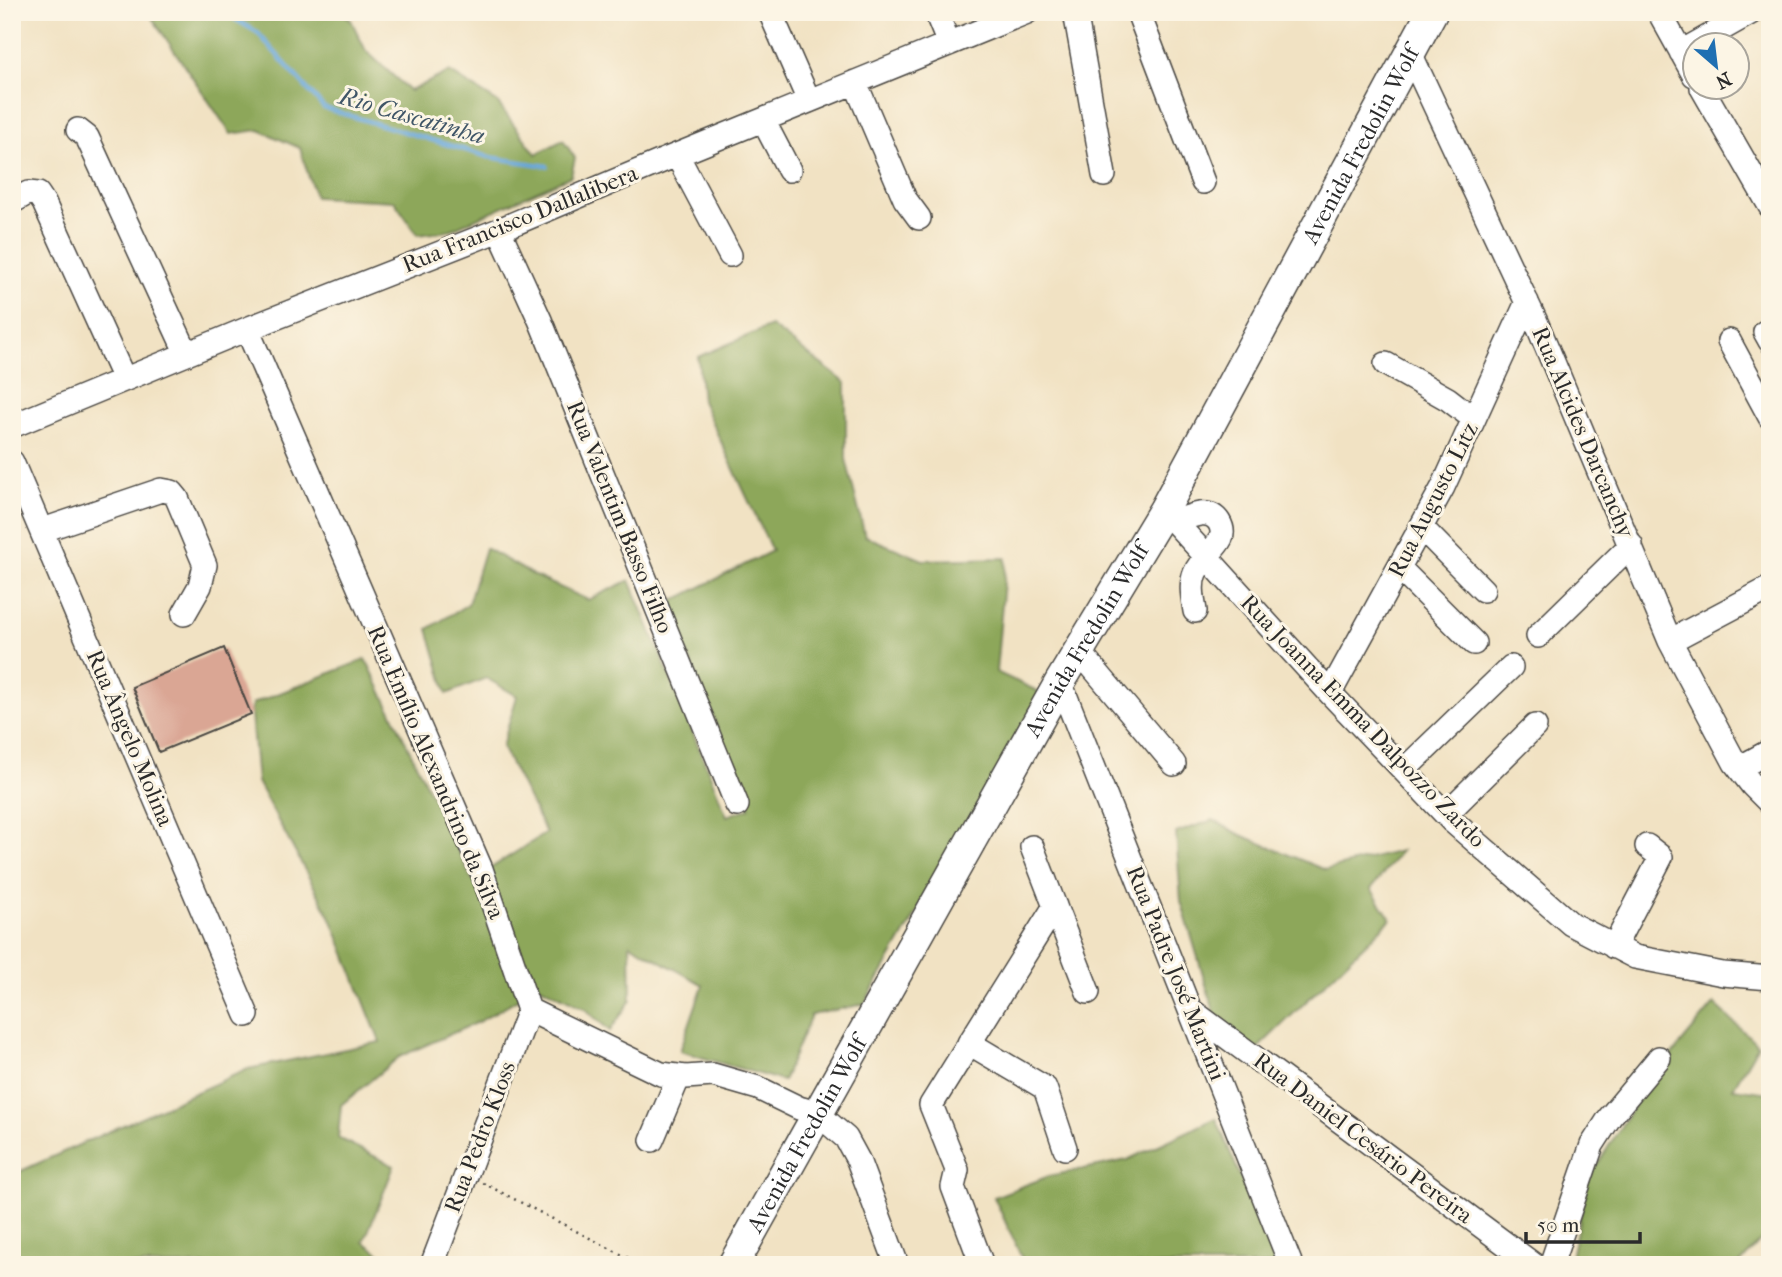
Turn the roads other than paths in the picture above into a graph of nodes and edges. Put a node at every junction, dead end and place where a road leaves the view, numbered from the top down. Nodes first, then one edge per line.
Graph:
1 (770, 12) edge
2 (936, 12) edge
3 (1027, 12) edge
4 (1075, 12) edge
5 (1138, 12) edge
6 (1432, 12) edge
7 (1659, 12) edge
8 (1752, 12) edge
9 (1716, 32) edge
10 (949, 44) junction
11 (1680, 50) edge
12 (1410, 52) junction
13 (855, 82) junction
14 (809, 101) junction
15 (1710, 102) edge
16 (763, 120) junction
17 (78, 130) dead end
18 (677, 155) junction
19 (789, 170) dead end
20 (1104, 175) dead end
21 (1203, 182) dead end
22 (12, 202) edge
23 (1770, 205) edge
24 (919, 218) dead end
25 (499, 230) junction
26 (730, 255) dead end
27 (1527, 302) junction
28 (247, 328) junction
29 (1729, 341) dead end
30 (187, 354) junction
31 (1386, 364) dead end
32 (124, 379) junction
33 (1762, 386) edge
34 (1770, 417) edge
35 (1474, 419) junction
36 (12, 426) edge
37 (12, 462) edge
38 (1170, 516) junction
39 (1421, 527) junction
40 (43, 530) junction
41 (1631, 545) junction
42 (1206, 555) junction
43 (1399, 568) junction
44 (1770, 588) edge
45 (1483, 590) dead end
46 (1195, 611) dead end
47 (184, 614) dead end
48 (1538, 636) dead end
49 (1670, 641) junction
50 (1474, 643) dead end
51 (1079, 651) junction
52 (1511, 667) dead end
53 (1060, 682) junction
54 (1330, 693) junction
55 (1535, 726) dead end
56 (1770, 751) edge
57 (1174, 764) dead end
58 (1739, 768) junction
59 (1404, 770) junction
60 (1770, 803) edge
61 (737, 805) dead end
62 (1446, 814) junction
63 (1647, 846) dead end
64 (1032, 847) dead end
65 (1055, 906) junction
66 (1614, 947) junction
67 (1770, 978) edge
68 (1088, 992) dead end
69 (529, 1010) junction
70 (1192, 1012) junction
71 (247, 1016) dead end
72 (970, 1043) junction
73 (1659, 1058) dead end
74 (679, 1076) junction
75 (817, 1113) junction
76 (652, 1140) dead end
77 (1065, 1148) dead end
78 (432, 1265) edge
79 (733, 1265) edge
80 (897, 1265) edge
81 (982, 1265) edge
82 (1290, 1265) edge
83 (1534, 1265) edge
84 (1551, 1265) edge

1 - 14 street
2 - 10 street
3 - 10 street, Rua Francisco Dallalibera
4 - 20 street
5 - 21 street
6 - 12 main road, Avenida Fredolin Wolf
7 - 11 street
8 - 9 street
10 - 13 street, Rua Francisco Dallalibera
12 - 27 street, Rua Alcides Darcanchy
12 - 38 main road, Avenida Fredolin Wolf
13 - 14 street, Rua Francisco Dallalibera
13 - 24 street
14 - 16 street, Rua Francisco Dallalibera
15 - 23 street
16 - 18 street, Rua Francisco Dallalibera
16 - 19 street
17 - 30 street
18 - 25 street, Rua Francisco Dallalibera
18 - 26 street
22 - 32 street
25 - 28 street, Rua Francisco Dallalibera
25 - 61 street, Rua Valentim Basso Filho
27 - 35 street, Rua Augusto Litz
27 - 41 street, Rua Alcides Darcanchy
28 - 30 street, Rua Francisco Dallalibera
28 - 69 street, Rua Emílio Alexandrino da Silva
29 - 33 street
30 - 32 street, Rua Francisco Dallalibera
31 - 35 street
32 - 36 street, Rua Francisco Dallalibera
33 - 34 street
35 - 39 street, Rua Augusto Litz
37 - 40 street, Rua Ângelo Molina
38 - 42 street, Rua Joanna Emma Dalpozzo Zardo
38 - 42 street
38 - 51 main road, Avenida Fredolin Wolf
39 - 43 street, Rua Augusto Litz
39 - 45 street
40 - 47 street
40 - 71 street, Rua Ângelo Molina
41 - 48 street
41 - 49 street, Rua Alcides Darcanchy
42 - 46 street
42 - 54 street, Rua Joanna Emma Dalpozzo Zardo
43 - 50 street
43 - 54 street, Rua Augusto Litz
44 - 49 street
49 - 58 street, Rua Alcides Darcanchy
51 - 53 main road, Avenida Fredolin Wolf
51 - 57 street
52 - 59 street
53 - 70 street, Rua Padre José Martini
53 - 75 main road, Avenida Fredolin Wolf
54 - 59 street, Rua Joanna Emma Dalpozzo Zardo
55 - 62 street
56 - 58 street
58 - 60 street, Rua Alcides Darcanchy
59 - 62 street, Rua Joanna Emma Dalpozzo Zardo
62 - 66 street, Rua Joanna Emma Dalpozzo Zardo
63 - 66 street
64 - 65 street
65 - 68 street
65 - 72 street
66 - 67 street, Rua Joanna Emma Dalpozzo Zardo
69 - 74 street
69 - 78 street, Rua Pedro Kloss
70 - 82 street, Rua Padre José Martini
70 - 83 street, Rua Daniel Cesário Pereira
72 - 77 street
72 - 81 street
73 - 84 street
74 - 75 street
74 - 76 street
75 - 79 main road, Avenida Fredolin Wolf
75 - 80 street

